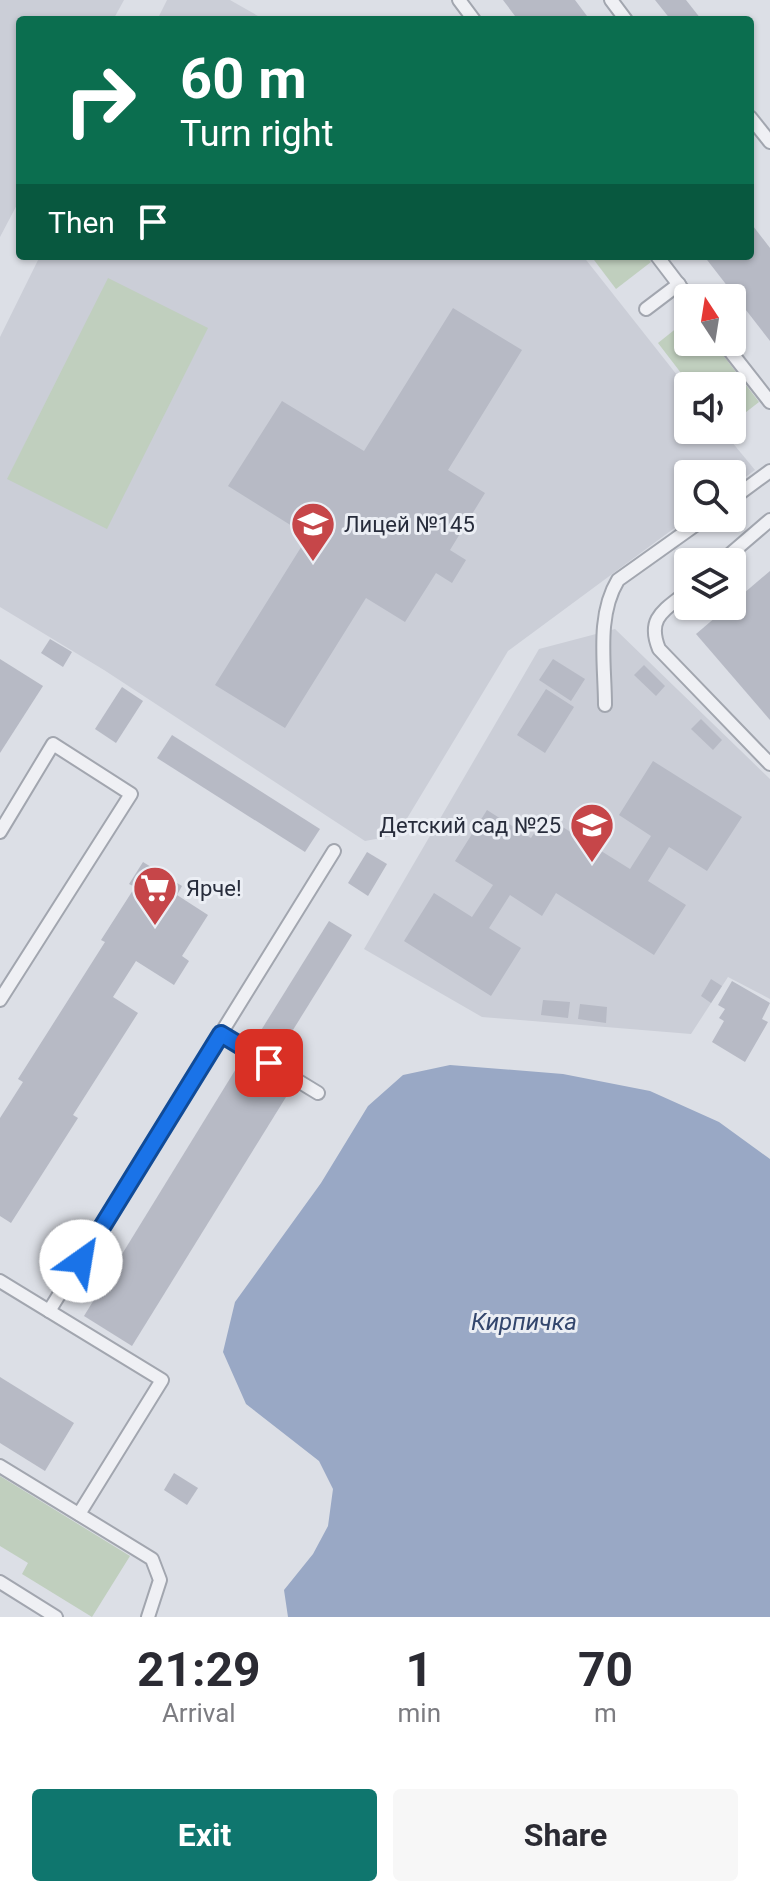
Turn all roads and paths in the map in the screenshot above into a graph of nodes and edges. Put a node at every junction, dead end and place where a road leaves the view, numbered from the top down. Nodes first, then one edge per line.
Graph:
1 (754, 122) edge
2 (770, 142) edge
3 (660, 260) edge
4 (679, 284) edge
5 (674, 288) edge
6 (646, 309) dead end
7 (734, 356) edge
8 (770, 402) edge
9 (770, 471) edge
10 (746, 489) edge
11 (770, 520) edge
12 (685, 532) edge
13 (737, 548) edge
14 (674, 603) edge
15 (605, 705) dead end
16 (770, 764) edge
17 (0, 832) edge
18 (334, 851) dead end
19 (0, 1000) edge
20 (221, 1034) junction
21 (318, 1093) dead end
22 (0, 1281) edge
23 (49, 1311) junction
24 (0, 1466) edge
25 (79, 1514) junction
26 (0, 1582) edge
27 (56, 1617) edge
28 (148, 1617) edge

1 - 2 lane
3 - 4 lane
5 - 6 lane
7 - 8 lane
9 - 10 lane
11 - 13 lane
12 - 15 lane
14 - 16 lane
17 - 19 lane
18 - 20 lane
20 - 21 lane
20 - 23 lane
22 - 23 lane
23 - 25 lane
24 - 25 lane
25 - 28 lane
26 - 27 lane

